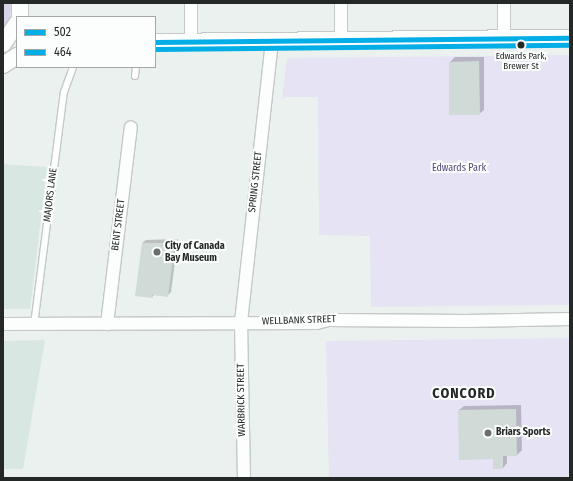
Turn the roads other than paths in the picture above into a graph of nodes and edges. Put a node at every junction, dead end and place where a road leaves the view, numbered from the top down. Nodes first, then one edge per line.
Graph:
1 (20, 3) edge
2 (191, 3) edge
3 (341, 3) edge
4 (504, 3) edge
5 (20, 16) edge
6 (16, 24) edge
7 (570, 38) edge
8 (504, 39) junction
9 (272, 41) junction
10 (341, 41) junction
11 (156, 42) edge
12 (191, 42) junction
13 (3, 44) edge
14 (16, 49) edge
15 (3, 51) edge
16 (16, 57) edge
17 (3, 64) edge
18 (74, 68) edge
19 (136, 68) edge
20 (135, 76) dead end
21 (131, 127) dead end
22 (570, 318) edge
23 (241, 322) junction
24 (3, 324) edge
25 (108, 324) junction
26 (34, 325) junction
27 (244, 478) edge

1 - 5 main road
2 - 12 street
3 - 10 street
4 - 8 street
6 - 13 main road
7 - 8 main road
8 - 10 main road
9 - 10 main road
9 - 12 main road
9 - 23 street, SPRING STREET
11 - 12 main road
14 - 15 main road
15 - 17 main road
16 - 17 main road
18 - 26 lane, MAJORS LANE
19 - 20 lane
21 - 25 street, BENT STREET
22 - 23 street, WELLBANK STREET
23 - 25 street, WELLBANK STREET
23 - 27 street, WARBRICK STREET
24 - 26 street, WELLBANK STREET
25 - 26 street, WELLBANK STREET

